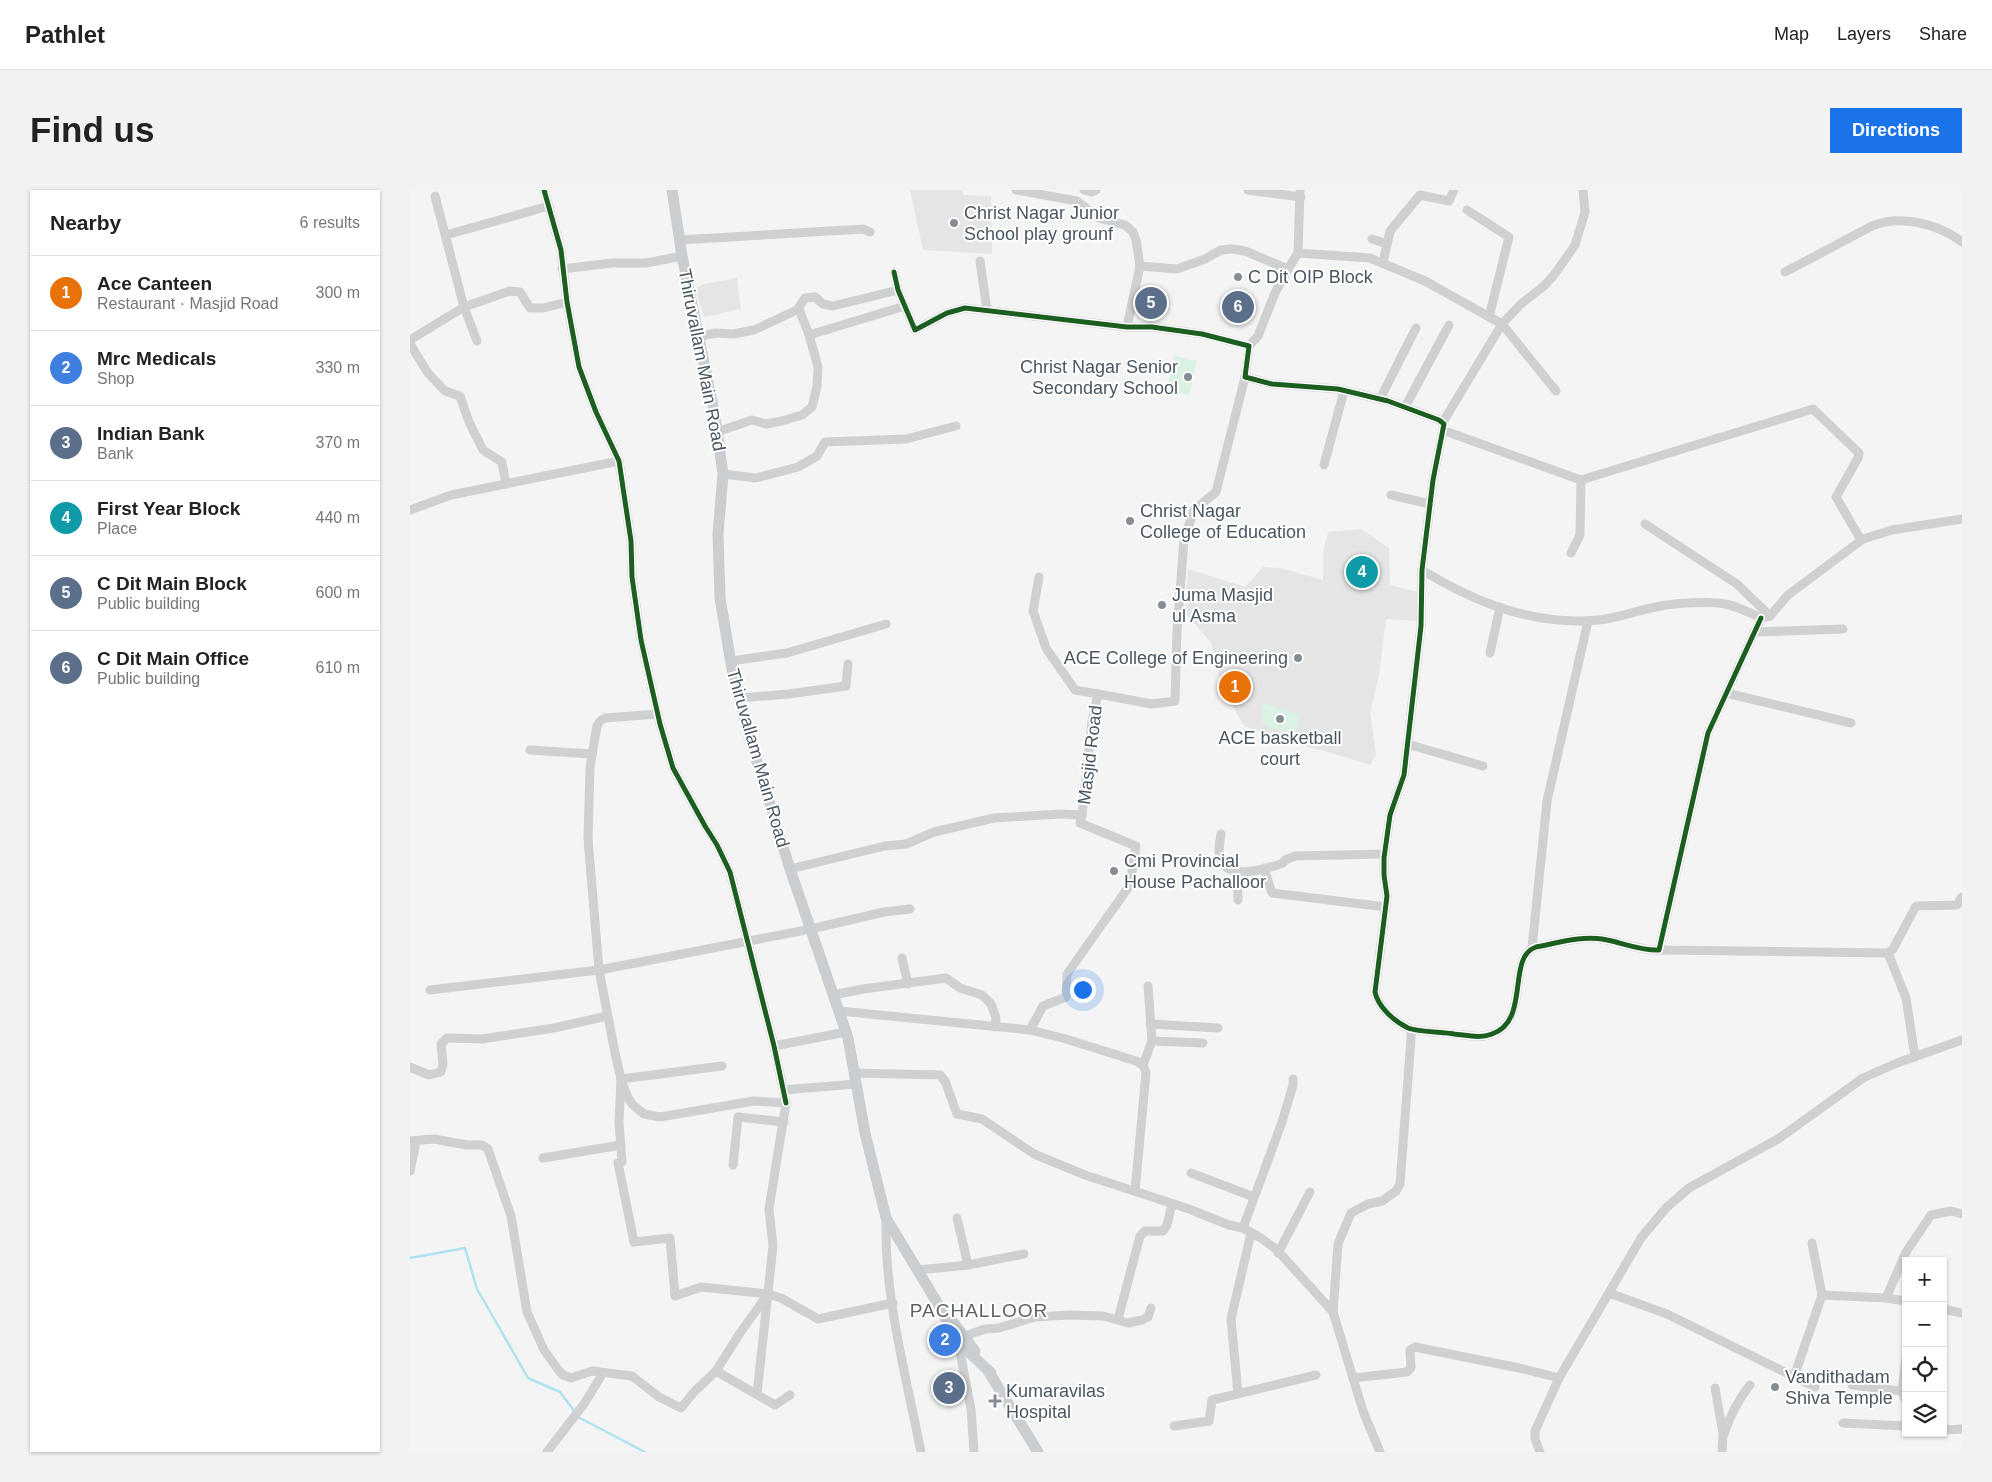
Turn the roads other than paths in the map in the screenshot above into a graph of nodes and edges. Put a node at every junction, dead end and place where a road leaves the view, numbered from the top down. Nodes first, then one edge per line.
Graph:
1 (544, 190) edge
2 (672, 190) edge
3 (1016, 190) edge
4 (1084, 190) edge
5 (1096, 190) edge
6 (1248, 190) edge
7 (1454, 190) edge
8 (1583, 190) edge
9 (1300, 193) edge
10 (435, 196) dead end
11 (548, 206) junction
12 (1467, 210) dead end
13 (870, 232) dead end
14 (446, 235) junction
15 (1372, 239) dead end
16 (680, 240) junction
17 (1962, 242) edge
18 (1387, 244) junction
19 (1298, 253) junction
20 (682, 256) junction
21 (980, 261) dead end
22 (1383, 264) junction
23 (1140, 266) junction
24 (562, 269) junction
25 (1288, 269) junction
26 (894, 272) dead end
27 (1785, 272) dead end
28 (898, 290) junction
29 (567, 302) junction
30 (905, 306) junction
31 (464, 307) junction
32 (799, 308) junction
33 (987, 310) junction
34 (1489, 317) junction
35 (1502, 324) junction
36 (1449, 325) dead end
37 (1127, 327) junction
38 (1416, 328) dead end
39 (809, 335) junction
40 (698, 337) junction
41 (410, 340) edge
42 (477, 341) dead end
43 (410, 344) edge
44 (1249, 346) junction
45 (1245, 377) junction
46 (1344, 390) junction
47 (1556, 391) dead end
48 (1380, 399) junction
49 (1405, 407) junction
50 (956, 426) dead end
51 (1444, 426) junction
52 (717, 432) junction
53 (619, 461) junction
54 (1324, 465) dead end
55 (723, 474) junction
56 (1580, 480) junction
57 (506, 484) junction
58 (1390, 495) dead end
59 (1430, 504) junction
60 (410, 510) edge
61 (1962, 519) edge
62 (1645, 524) dead end
63 (1857, 543) junction
64 (1571, 553) dead end
65 (1422, 570) junction
66 (1039, 577) dead end
67 (1500, 607) junction
68 (1766, 617) junction
69 (1588, 621) junction
70 (886, 624) dead end
71 (1843, 628) dead end
72 (1754, 632) junction
73 (1490, 652) dead end
74 (730, 662) junction
75 (848, 664) dead end
76 (1726, 693) junction
77 (1098, 694) junction
78 (740, 698) junction
79 (658, 714) junction
80 (1852, 723) dead end
81 (1407, 744) junction
82 (530, 750) dead end
83 (592, 754) junction
84 (1483, 766) dead end
85 (1082, 815) junction
86 (1221, 834) dead end
87 (1385, 854) junction
88 (790, 868) junction
89 (1264, 868) junction
90 (1237, 871) junction
91 (1962, 896) edge
92 (1238, 900) dead end
93 (1386, 907) junction
94 (910, 909) dead end
95 (811, 929) junction
96 (747, 940) junction
97 (1532, 948) junction
98 (1660, 950) junction
99 (1888, 952) junction
100 (902, 958) dead end
101 (599, 970) junction
102 (908, 984) junction
103 (1148, 986) dead end
104 (430, 990) dead end
105 (834, 995) junction
106 (839, 1012) junction
107 (607, 1016) junction
108 (1150, 1024) junction
109 (995, 1027) junction
110 (1218, 1028) dead end
111 (1409, 1028) junction
112 (1030, 1030) junction
113 (846, 1032) junction
114 (1152, 1040) junction
115 (1962, 1040) edge
116 (1204, 1044) dead end
117 (774, 1046) junction
118 (1915, 1057) junction
119 (1143, 1065) junction
120 (722, 1066) dead end
121 (410, 1067) edge
122 (621, 1079) junction
123 (855, 1079) junction
124 (1292, 1079) dead end
125 (784, 1090) junction
126 (786, 1103) junction
127 (784, 1122) junction
128 (413, 1141) edge
129 (621, 1145) junction
130 (543, 1158) dead end
131 (733, 1165) dead end
132 (410, 1171) edge
133 (1191, 1173) dead end
134 (1135, 1191) junction
135 (1310, 1192) dead end
136 (1254, 1197) junction
137 (1172, 1204) junction
138 (1962, 1214) edge
139 (886, 1218) junction
140 (957, 1218) dead end
141 (1247, 1230) junction
142 (1812, 1243) dead end
143 (1278, 1253) junction
144 (1024, 1254) dead end
145 (968, 1265) junction
146 (918, 1270) junction
147 (1609, 1293) junction
148 (768, 1294) junction
149 (1822, 1295) junction
150 (1886, 1298) junction
151 (1902, 1300) edge
152 (893, 1303) junction
153 (1151, 1308) dead end
154 (1947, 1310) edge
155 (1334, 1312) junction
156 (1962, 1313) edge
157 (1118, 1319) junction
158 (961, 1339) junction
159 (716, 1371) junction
160 (603, 1373) junction
161 (1316, 1375) dead end
162 (1794, 1377) junction
163 (1353, 1378) junction
164 (1559, 1378) junction
165 (1750, 1385) dead end
166 (1852, 1385) dead end
167 (1814, 1387) dead end
168 (1716, 1388) dead end
169 (1902, 1391) edge
170 (757, 1394) junction
171 (1238, 1394) junction
172 (790, 1395) dead end
173 (1843, 1423) dead end
174 (1174, 1426) dead end
175 (1902, 1426) edge
176 (1962, 1429) edge
177 (1947, 1430) edge
178 (1723, 1436) junction
179 (547, 1452) edge
180 (921, 1452) edge
181 (974, 1452) edge
182 (1038, 1452) edge
183 (1380, 1452) edge
184 (1540, 1452) edge
185 (1722, 1452) edge

1 - 11 street
2 - 16 main road, Thiruvallam Main Road
3 - 23 street
4 - 5 street
6 - 9 street
7 - 18 street
8 - 35 street
9 - 19 street
10 - 14 street
11 - 14 street
11 - 24 street
12 - 34 street
13 - 16 street
14 - 31 street
15 - 18 street
16 - 20 main road, Thiruvallam Main Road
17 - 27 street
18 - 22 street
19 - 22 street
19 - 25 street
20 - 24 street
20 - 40 main road, Thiruvallam Main Road
21 - 33 street
22 - 34 street
23 - 25 street
23 - 37 street
24 - 29 street
25 - 44 street
26 - 28 street
28 - 30 street
28 - 32 street
29 - 31 street
29 - 53 street
30 - 33 street
30 - 39 street
31 - 41 street
31 - 42 street
32 - 39 street
32 - 40 street
33 - 37 street
34 - 35 street
35 - 47 street
35 - 51 street
36 - 49 street
37 - 44 street
38 - 48 street
39 - 52 street
40 - 52 main road, Thiruvallam Main Road
43 - 57 street
44 - 45 street
45 - 46 street
45 - 77 street, Masjid Road
46 - 48 street
46 - 54 street
48 - 49 street
49 - 51 street
50 - 55 street
51 - 56 street
51 - 59 street
52 - 55 main road, Thiruvallam Main Road
53 - 57 street
53 - 79 street
55 - 74 main road, Thiruvallam Main Road
56 - 63 street
56 - 64 street
57 - 60 street
58 - 59 street
59 - 65 street
61 - 63 street
62 - 68 street
63 - 68 street
65 - 67 street
65 - 81 street
66 - 77 street
67 - 69 street
67 - 73 street
68 - 69 street
68 - 72 street
69 - 97 street
70 - 74 street
71 - 72 street
72 - 76 street
74 - 78 main road, Thiruvallam Main Road
75 - 78 street
76 - 80 street
76 - 98 street
77 - 85 street, Masjid Road
78 - 88 main road, Thiruvallam Main Road
79 - 83 street
79 - 96 street
81 - 84 street
81 - 87 street
82 - 83 street
83 - 101 street
85 - 88 street, Masjid Road
85 - 112 street
86 - 90 street
87 - 89 street
87 - 93 street
88 - 95 main road, Thiruvallam Main Road
89 - 90 street
89 - 93 street
90 - 92 street
91 - 99 street
93 - 111 street
94 - 95 street
95 - 96 street
95 - 105 main road, Thiruvallam Main Road
96 - 101 street
96 - 117 street
97 - 98 street
97 - 111 street
98 - 99 street
99 - 118 street
100 - 102 street
101 - 104 street
101 - 107 street
102 - 105 street
102 - 109 street
103 - 108 street
105 - 106 main road, Thiruvallam Main Road
106 - 109 street
106 - 113 main road, Thiruvallam Main Road
107 - 121 street
107 - 122 street
108 - 110 street
108 - 114 street
109 - 112 street
111 - 155 street
112 - 119 street
113 - 117 street
113 - 123 main road, Thiruvallam Main Road
114 - 116 street
114 - 119 street
115 - 118 street
117 - 125 street
118 - 147 street
119 - 134 street
120 - 122 street
122 - 126 street
122 - 129 street
123 - 125 street
123 - 134 street
123 - 139 main road, Thiruvallam Main Road
124 - 136 street
125 - 126 street
126 - 127 street
127 - 131 street
127 - 148 street
128 - 132 street
128 - 160 street
129 - 130 street
129 - 148 street
133 - 136 street
134 - 137 street
135 - 143 street
136 - 141 street
137 - 141 street
137 - 157 street
138 - 150 street
139 - 146 main road, Thiruvallam Main Road
139 - 152 street
140 - 145 street
141 - 143 street
141 - 171 street
142 - 149 street
143 - 155 street
144 - 145 street
145 - 146 street
146 - 158 main road, Thiruvallam Main Road
147 - 162 street
147 - 164 street
148 - 152 street
148 - 159 street
148 - 170 street
149 - 150 street
149 - 162 street
150 - 151 street
152 - 180 street
153 - 157 street
154 - 156 street
155 - 163 street
157 - 158 street
158 - 181 street
158 - 182 main road, Thiruvallam Main Road
159 - 160 street
159 - 170 street
160 - 179 street
161 - 171 street
162 - 167 street
163 - 164 street
163 - 183 street
164 - 184 street
165 - 178 street
166 - 169 street
168 - 178 street
170 - 172 street
171 - 174 street
173 - 175 street
176 - 177 street
178 - 185 street

